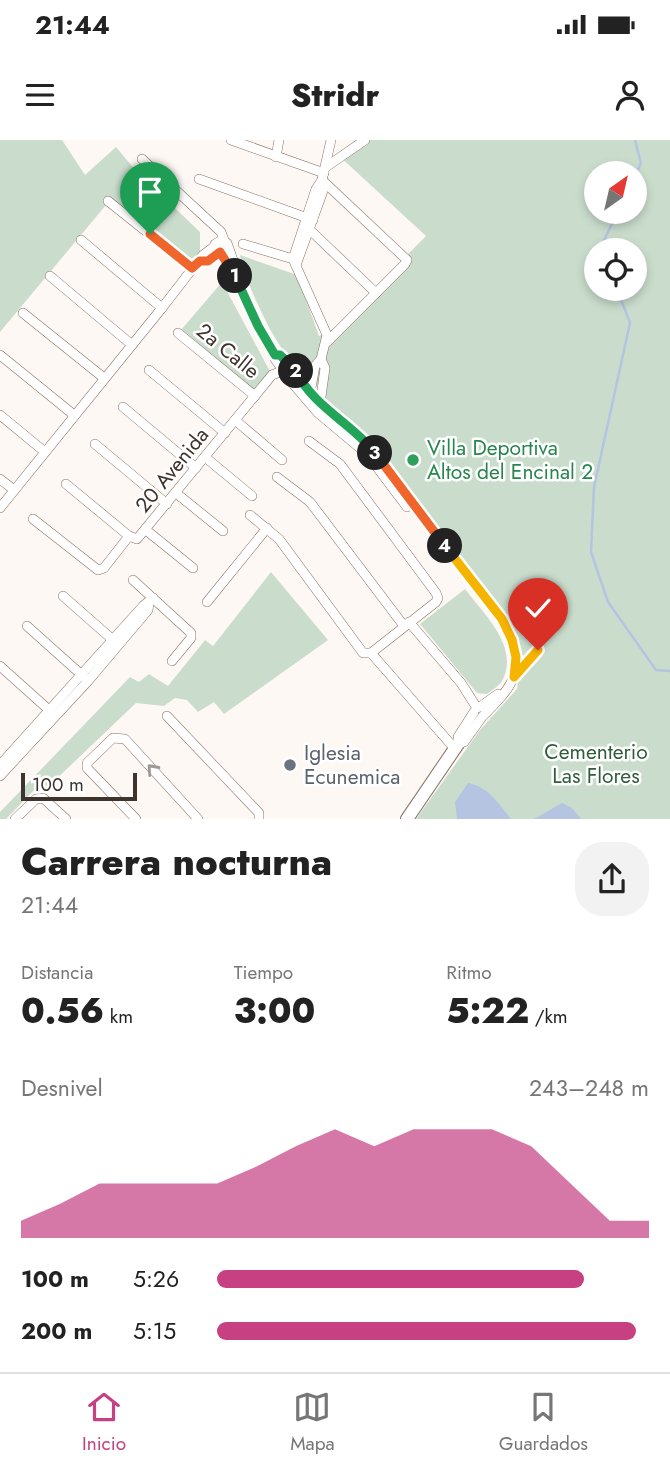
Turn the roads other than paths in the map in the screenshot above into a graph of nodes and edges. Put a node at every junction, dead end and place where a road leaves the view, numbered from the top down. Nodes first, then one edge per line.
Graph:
1 (231, 140) edge
2 (279, 140) edge
3 (331, 140) edge
4 (365, 140) edge
5 (276, 157) junction
6 (142, 159) dead end
7 (323, 176) junction
8 (199, 179) dead end
9 (108, 201) dead end
10 (310, 219) junction
11 (310, 230) junction
12 (81, 240) dead end
13 (243, 244) dead end
14 (220, 247) junction
15 (295, 262) junction
16 (196, 264) junction
17 (50, 276) dead end
18 (376, 293) junction
19 (163, 308) junction
20 (23, 313) dead end
21 (178, 333) dead end
22 (327, 342) junction
23 (132, 345) junction
24 (0, 355) edge
25 (321, 359) junction
26 (149, 370) dead end
27 (287, 373) junction
28 (104, 378) junction
29 (310, 392) junction
30 (255, 396) junction
31 (309, 405) junction
32 (123, 407) dead end
33 (319, 408) junction
34 (0, 415) edge
35 (74, 415) junction
36 (236, 420) junction
37 (225, 433) junction
38 (309, 441) dead end
39 (95, 444) dead end
40 (45, 452) junction
41 (205, 457) junction
42 (282, 460) dead end
43 (197, 468) junction
44 (277, 477) dead end
45 (0, 480) edge
46 (66, 484) dead end
47 (14, 490) junction
48 (176, 493) junction
49 (253, 496) dead end
50 (167, 504) junction
51 (0, 508) edge
52 (250, 515) dead end
53 (33, 519) dead end
54 (267, 528) junction
55 (146, 530) junction
56 (223, 531) dead end
57 (130, 536) junction
58 (193, 568) dead end
59 (133, 580) dead end
60 (63, 596) dead end
61 (151, 600) junction
62 (206, 602) dead end
63 (407, 624) junction
64 (27, 626) dead end
65 (113, 640) junction
66 (538, 650) dead end
67 (370, 653) junction
68 (172, 661) dead end
69 (0, 666) edge
70 (514, 677) junction
71 (84, 678) junction
72 (48, 710) junction
73 (479, 712) junction
74 (167, 716) dead end
75 (456, 746) junction
76 (6, 762) edge
77 (0, 776) edge
78 (15, 819) edge
79 (66, 819) edge
80 (136, 819) edge
81 (198, 819) edge
82 (259, 819) edge
83 (407, 819) edge

1 - 5 street
2 - 5 street
3 - 7 street
4 - 7 street
5 - 7 street
6 - 14 street
7 - 10 street
7 - 18 street
8 - 10 street
9 - 16 street
10 - 11 street
10 - 15 street
11 - 15 street
11 - 18 street
12 - 19 street
13 - 15 street
14 - 16 street
14 - 27 street
15 - 22 street
16 - 19 street
17 - 23 street
18 - 22 street
19 - 23 street
20 - 28 street
21 - 30 street, 2a Calle
22 - 25 street
23 - 28 street
24 - 35 street
25 - 29 street
25 - 33 street
26 - 37 street
27 - 29 street
27 - 30 street, 20 Avenida
27 - 31 street
28 - 35 street
29 - 31 street
29 - 33 street
30 - 36 street, 20 Avenida
31 - 33 street
32 - 43 street
33 - 70 street
33 - 73 street
34 - 40 street
35 - 40 street
36 - 37 street, 20 Avenida
36 - 42 street
37 - 41 street, 20 Avenida
38 - 63 street
39 - 50 street
40 - 47 street
41 - 43 street, 20 Avenida
41 - 49 street
43 - 48 street, 20 Avenida
44 - 63 street
45 - 47 street
46 - 57 street
47 - 51 street
48 - 50 street, 20 Avenida
48 - 56 street
50 - 55 street, 20 Avenida
52 - 54 street
53 - 57 street
54 - 62 street
54 - 67 street
55 - 57 street
55 - 58 street, 20 Avenida
59 - 61 street
60 - 65 street
61 - 65 street
61 - 68 street
61 - 71 street
63 - 67 street
63 - 73 street
64 - 71 street
65 - 71 street
66 - 70 street
67 - 75 street
69 - 72 street
70 - 73 street
71 - 72 street
71 - 76 street
72 - 76 street
73 - 75 street
74 - 82 street
75 - 83 street
76 - 77 street
78 - 79 street
81 -> 80 street

